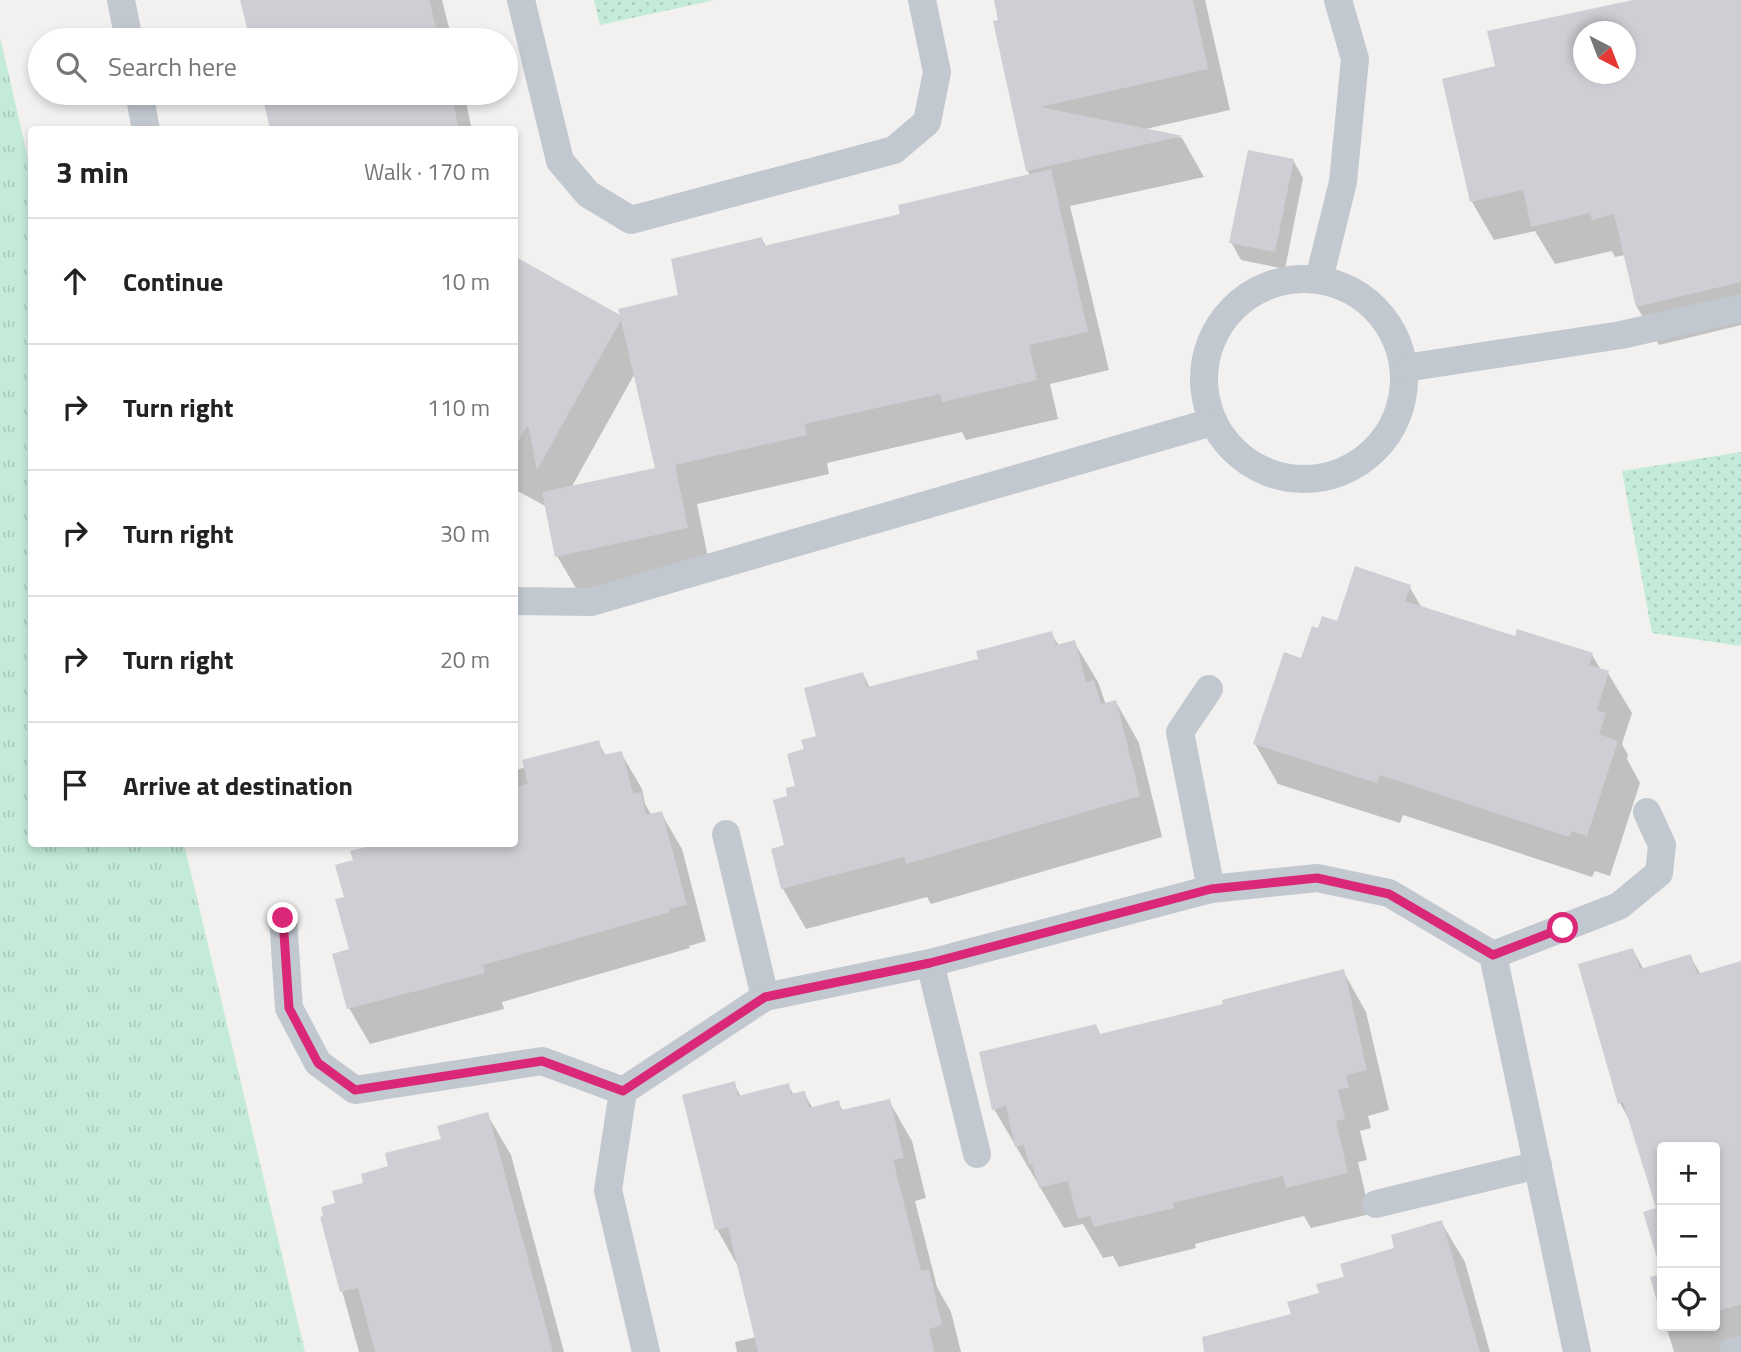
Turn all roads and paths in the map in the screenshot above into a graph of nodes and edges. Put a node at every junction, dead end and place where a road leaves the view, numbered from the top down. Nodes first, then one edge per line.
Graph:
1 (121, 0) edge
2 (521, 0) edge
3 (922, 0) edge
4 (1338, 0) edge
5 (127, 28) edge
6 (141, 105) edge
7 (145, 126) edge
8 (1319, 279) junction
9 (1741, 308) edge
10 (1405, 368) junction
11 (1212, 422) junction
12 (518, 601) edge
13 (1209, 689) dead end
14 (1647, 812) dead end
15 (726, 834) dead end
16 (1211, 889) junction
17 (283, 918) dead end
18 (1493, 955) junction
19 (930, 963) junction
20 (765, 997) junction
21 (623, 1091) junction
22 (977, 1154) dead end
23 (1538, 1164) junction
24 (1376, 1204) dead end
25 (1741, 1350) edge
26 (646, 1352) edge
27 (1577, 1352) edge
28 (1733, 1352) edge

1 - 5 lane
2 - 3 lane
4 - 8 lane
6 - 7 lane
8 - 10 lane
8 - 11 lane
9 - 10 lane
10 - 11 lane
11 - 12 lane
13 - 16 lane
14 - 18 lane
15 - 20 lane
16 - 18 lane
16 - 19 lane
17 - 21 lane
18 - 23 lane
19 - 20 lane
19 - 22 lane
20 - 21 lane
21 - 26 lane
23 - 24 lane
23 - 27 lane
25 - 28 lane

